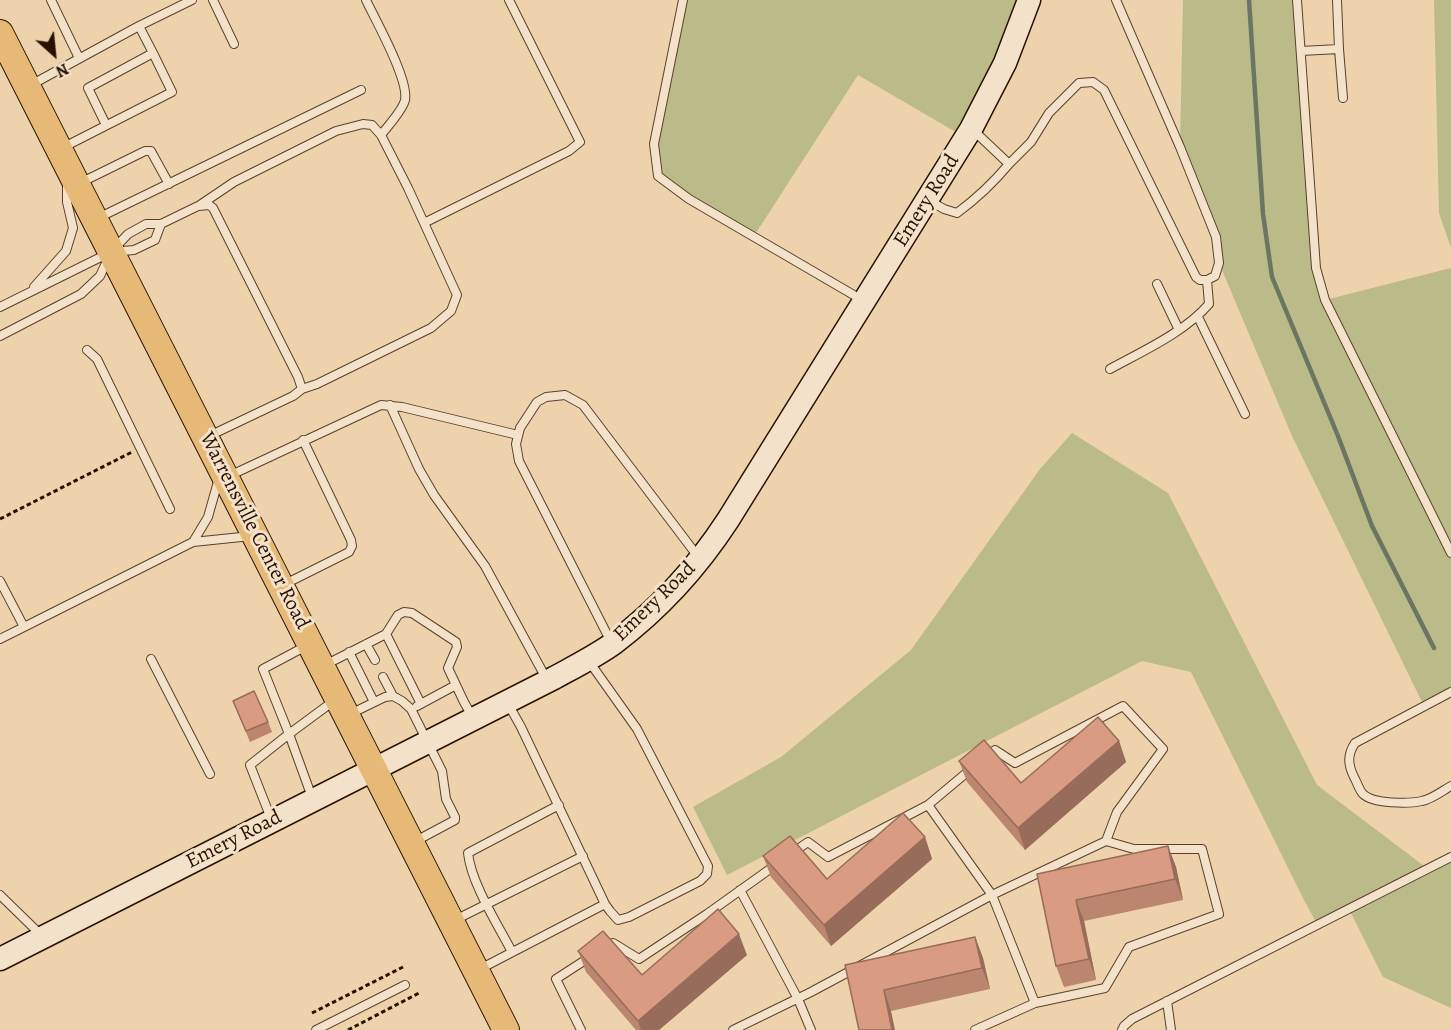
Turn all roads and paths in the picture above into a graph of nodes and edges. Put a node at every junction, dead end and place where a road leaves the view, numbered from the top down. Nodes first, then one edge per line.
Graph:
1 (51, 0) edge
2 (192, 0) edge
3 (213, 0) edge
4 (366, 0) edge
5 (509, 0) edge
6 (683, 0) edge
7 (1029, 0) edge
8 (1116, 0) edge
9 (1297, 0) edge
10 (1337, 0) edge
11 (139, 26) junction
12 (0, 33) edge
13 (234, 44) dead end
14 (1339, 49) junction
15 (1301, 51) junction
16 (153, 53) junction
17 (80, 58) junction
18 (27, 86) junction
19 (361, 90) dead end
20 (1343, 98) dead end
21 (106, 125) junction
22 (971, 129) junction
23 (381, 135) junction
24 (1009, 164) junction
25 (68, 166) junction
26 (169, 184) junction
27 (928, 200) junction
28 (198, 207) junction
29 (95, 220) junction
30 (424, 223) junction
31 (161, 224) junction
32 (111, 252) junction
33 (1207, 280) junction
34 (1157, 284) dead end
35 (28, 293) junction
36 (865, 301) junction
37 (0, 307) edge
38 (1198, 316) junction
39 (1179, 330) junction
40 (0, 336) edge
41 (87, 350) dead end
42 (1110, 369) dead end
43 (302, 389) junction
44 (390, 405) junction
45 (1245, 414) dead end
46 (518, 435) junction
47 (206, 437) junction
48 (303, 440) junction
49 (132, 451) dead end
50 (224, 473) junction
51 (170, 509) dead end
52 (0, 519) edge
53 (256, 536) junction
54 (193, 542) junction
55 (1451, 553) edge
56 (699, 558) junction
57 (0, 581) edge
58 (281, 586) junction
59 (24, 627) junction
60 (386, 634) junction
61 (0, 639) edge
62 (311, 643) junction
63 (366, 644) junction
64 (612, 644) junction
65 (349, 652) junction
66 (151, 659) dead end
67 (375, 660) dead end
68 (587, 660) junction
69 (322, 666) junction
70 (383, 677) dead end
71 (548, 681) junction
72 (456, 686) junction
73 (1451, 692) edge
74 (393, 696) junction
75 (374, 702) junction
76 (507, 702) junction
77 (421, 704) junction
78 (343, 706) junction
79 (411, 709) junction
80 (474, 719) junction
81 (289, 734) junction
82 (428, 742) junction
83 (374, 769) junction
84 (210, 774) dead end
85 (1451, 786) edge
86 (313, 800) junction
87 (559, 805) junction
88 (928, 805) junction
89 (272, 821) junction
90 (1106, 841) junction
91 (412, 843) junction
92 (583, 856) junction
93 (1451, 857) edge
94 (741, 890) junction
95 (0, 895) edge
96 (992, 895) junction
97 (487, 904) junction
98 (606, 904) junction
99 (452, 922) junction
100 (44, 937) junction
101 (512, 952) junction
102 (0, 959) edge
103 (405, 966) dead end
104 (476, 971) junction
105 (405, 985) dead end
106 (421, 992) dead end
107 (798, 999) junction
108 (1167, 1001) junction
109 (1035, 1003) junction
110 (312, 1013) dead end
111 (316, 1030) edge
112 (348, 1030) edge
113 (506, 1030) edge
114 (581, 1030) edge
115 (733, 1030) edge
116 (811, 1030) edge
117 (975, 1030) edge
118 (1122, 1030) edge
119 (1171, 1030) edge

1 - 17 lane
2 - 11 lane
3 - 13 lane
4 - 23 lane
5 - 30 lane
6 - 36 lane
7 - 22 street, Emery Road
8 - 33 lane
9 - 15 lane
10 - 14 lane
11 - 16 lane
11 - 17 lane
12 - 18 main road, Warrensville Center Road
14 - 15 lane
14 - 20 lane
15 - 55 lane
16 - 21 lane
16 - 21 lane
17 - 18 lane
18 - 25 main road, Warrensville Center Road
19 - 26 lane
21 - 25 lane
22 - 24 lane
22 - 27 street, Emery Road
23 - 28 lane
23 - 30 lane
24 - 27 lane
24 - 33 lane
25 - 26 lane
25 - 29 main road, Warrensville Center Road
25 - 35 lane
26 - 29 lane
27 - 36 street, Emery Road
28 - 31 lane
28 - 43 lane
29 - 32 main road, Warrensville Center Road
30 - 43 lane
31 - 32 lane
31 - 32 lane
32 - 35 lane
32 - 40 lane
32 - 47 main road, Warrensville Center Road
33 - 38 lane
34 - 39 lane
35 - 37 lane
36 - 56 street, Emery Road
38 - 39 lane
38 - 45 lane
39 - 42 lane
41 - 51 lane
43 - 47 lane
44 - 46 lane
44 - 48 lane
44 - 71 lane
46 - 56 lane
46 - 64 lane
47 - 50 main road, Warrensville Center Road
48 - 50 lane
48 - 58 lane
49 - 52 path
50 - 53 main road, Warrensville Center Road
50 - 54 lane
53 - 54 lane
53 - 58 main road, Warrensville Center Road
54 - 59 lane
56 - 64 street, Emery Road
57 - 59 lane
58 - 62 main road, Warrensville Center Road
59 - 61 lane
60 - 63 lane
60 - 72 lane
60 - 77 lane
62 - 69 main road, Warrensville Center Road
62 - 81 lane
63 - 65 lane
63 - 67 lane
64 - 68 street, Emery Road
65 - 69 lane
65 - 75 lane
66 - 84 lane
68 - 71 street, Emery Road
68 - 98 lane
69 - 78 main road, Warrensville Center Road
70 - 74 lane
71 - 76 street, Emery Road
72 - 77 lane
72 - 80 lane
73 - 85 lane
74 - 75 lane
74 - 79 lane
75 - 78 lane
76 - 80 street, Emery Road
76 - 87 lane
77 - 79 lane
78 - 81 lane
78 - 83 main road, Warrensville Center Road
79 - 82 lane
80 - 82 street, Emery Road
81 - 86 lane
81 - 89 lane
82 - 83 street, Emery Road
82 - 91 lane
83 - 86 street, Emery Road
83 - 91 main road, Warrensville Center Road
86 - 89 street, Emery Road
87 - 92 lane
87 - 97 lane
88 - 90 lane
88 - 94 lane
88 - 96 lane
89 - 100 street, Emery Road
90 - 96 lane
90 - 109 lane
91 - 99 main road, Warrensville Center Road
92 - 97 lane
92 - 98 lane
93 - 108 lane
94 - 107 lane
94 - 114 lane
95 - 100 lane
96 - 107 lane
96 - 109 lane
97 - 99 lane
97 - 101 lane
98 - 101 lane
99 - 104 main road, Warrensville Center Road
100 - 102 street, Emery Road
101 - 104 lane
103 - 110 path
104 - 113 main road, Warrensville Center Road
105 - 111 lane
106 - 112 path
107 - 115 lane
107 - 116 lane
108 - 118 lane
108 - 119 lane
109 - 117 lane

